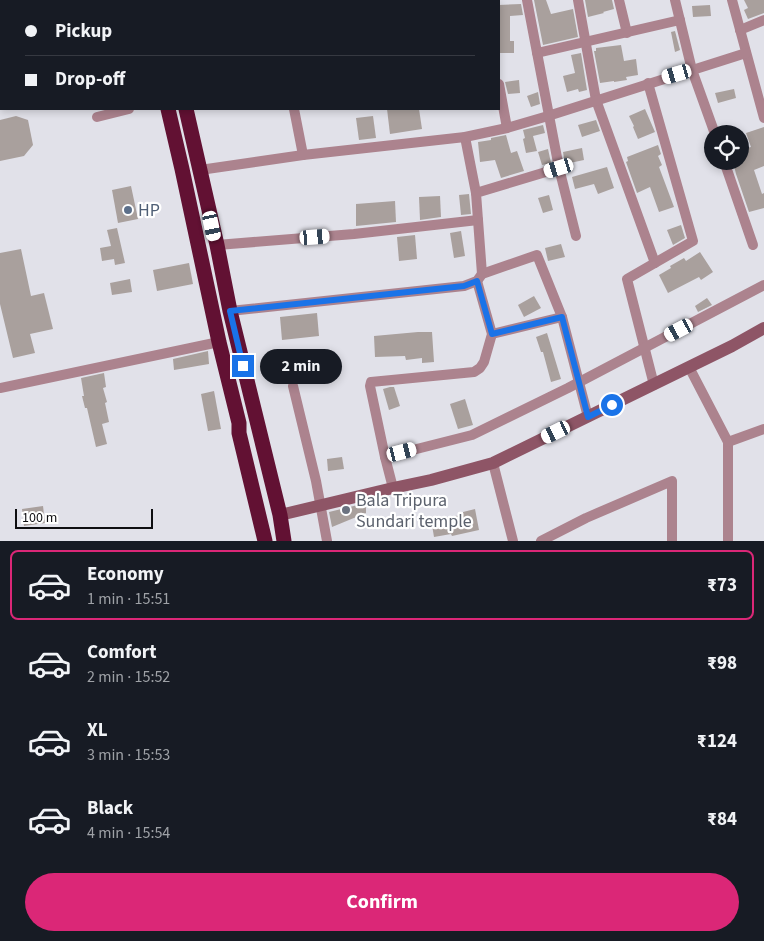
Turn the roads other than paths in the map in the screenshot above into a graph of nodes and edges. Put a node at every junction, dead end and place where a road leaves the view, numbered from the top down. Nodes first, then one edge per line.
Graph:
1 (527, 0) edge
2 (578, 0) edge
3 (619, 0) edge
4 (676, 0) edge
5 (732, 0) edge
6 (680, 20) junction
7 (764, 20) edge
8 (740, 30) junction
9 (627, 33) junction
10 (586, 43) junction
11 (537, 53) junction
12 (746, 53) junction
13 (692, 70) junction
14 (648, 83) junction
15 (500, 90) edge
16 (596, 100) junction
17 (125, 110) edge
18 (168, 110) edge
19 (186, 110) edge
20 (294, 110) edge
21 (548, 116) junction
22 (97, 117) dead end
23 (764, 118) edge
24 (712, 125) edge
25 (507, 128) junction
26 (465, 137) junction
27 (303, 155) junction
28 (559, 168) junction
29 (200, 170) junction
30 (727, 170) edge
31 (476, 193) junction
32 (478, 220) junction
33 (576, 236) dead end
34 (217, 245) junction
35 (753, 245) dead end
36 (655, 263) junction
37 (479, 277) junction
38 (764, 285) edge
39 (230, 311) junction
40 (562, 317) junction
41 (764, 328) edge
42 (492, 334) junction
43 (219, 342) junction
44 (644, 348) junction
45 (689, 367) junction
46 (579, 382) junction
47 (654, 385) junction
48 (293, 386) dead end
49 (0, 388) edge
50 (588, 417) junction
51 (764, 429) edge
52 (728, 442) junction
53 (385, 457) junction
54 (493, 463) junction
55 (393, 488) junction
56 (321, 506) junction
57 (280, 515) junction
58 (261, 520) junction
59 (265, 541) edge
60 (284, 541) edge
61 (327, 541) edge
62 (513, 541) edge
63 (541, 541) edge
64 (672, 541) edge
65 (728, 541) edge

1 - 11 street
2 - 10 street
3 - 9 street
4 - 6 street
5 - 8 street
6 - 9 street
6 - 13 street
7 - 8 street
8 - 12 street
9 - 10 street
10 - 11 street
10 - 16 street
11 - 21 street
12 - 13 street
12 - 23 street
13 - 14 street
13 - 24 street
14 - 16 street
14 - 36 street
15 - 25 street
16 - 21 street
16 - 36 street
17 - 22 street
18 - 43 highway
19 - 29 highway
20 - 27 street
21 - 25 street
21 - 28 street
25 - 26 street
26 - 27 street
26 - 31 street
27 - 29 street
28 - 31 street
28 - 33 street
29 - 34 highway
30 - 35 street
31 - 32 street
32 - 34 street
32 - 37 street
34 - 39 highway
36 - 44 street
37 - 39 street
37 - 40 street
37 - 42 street
38 - 44 street
39 - 57 highway
40 - 42 street
40 - 46 street
41 - 45 main road
42 - 53 street
43 - 49 street
43 - 58 highway
44 - 46 street
44 - 47 street
45 - 47 main road
45 - 52 street
46 - 50 street
46 - 53 street
47 - 50 main road
48 - 56 street
50 - 54 main road
51 - 52 street
52 - 65 street
53 - 55 street
54 - 55 main road
54 - 62 street
55 - 56 main road
56 - 57 main road
56 - 61 street
57 - 58 street
57 - 60 highway
58 - 59 highway
63 - 64 street

